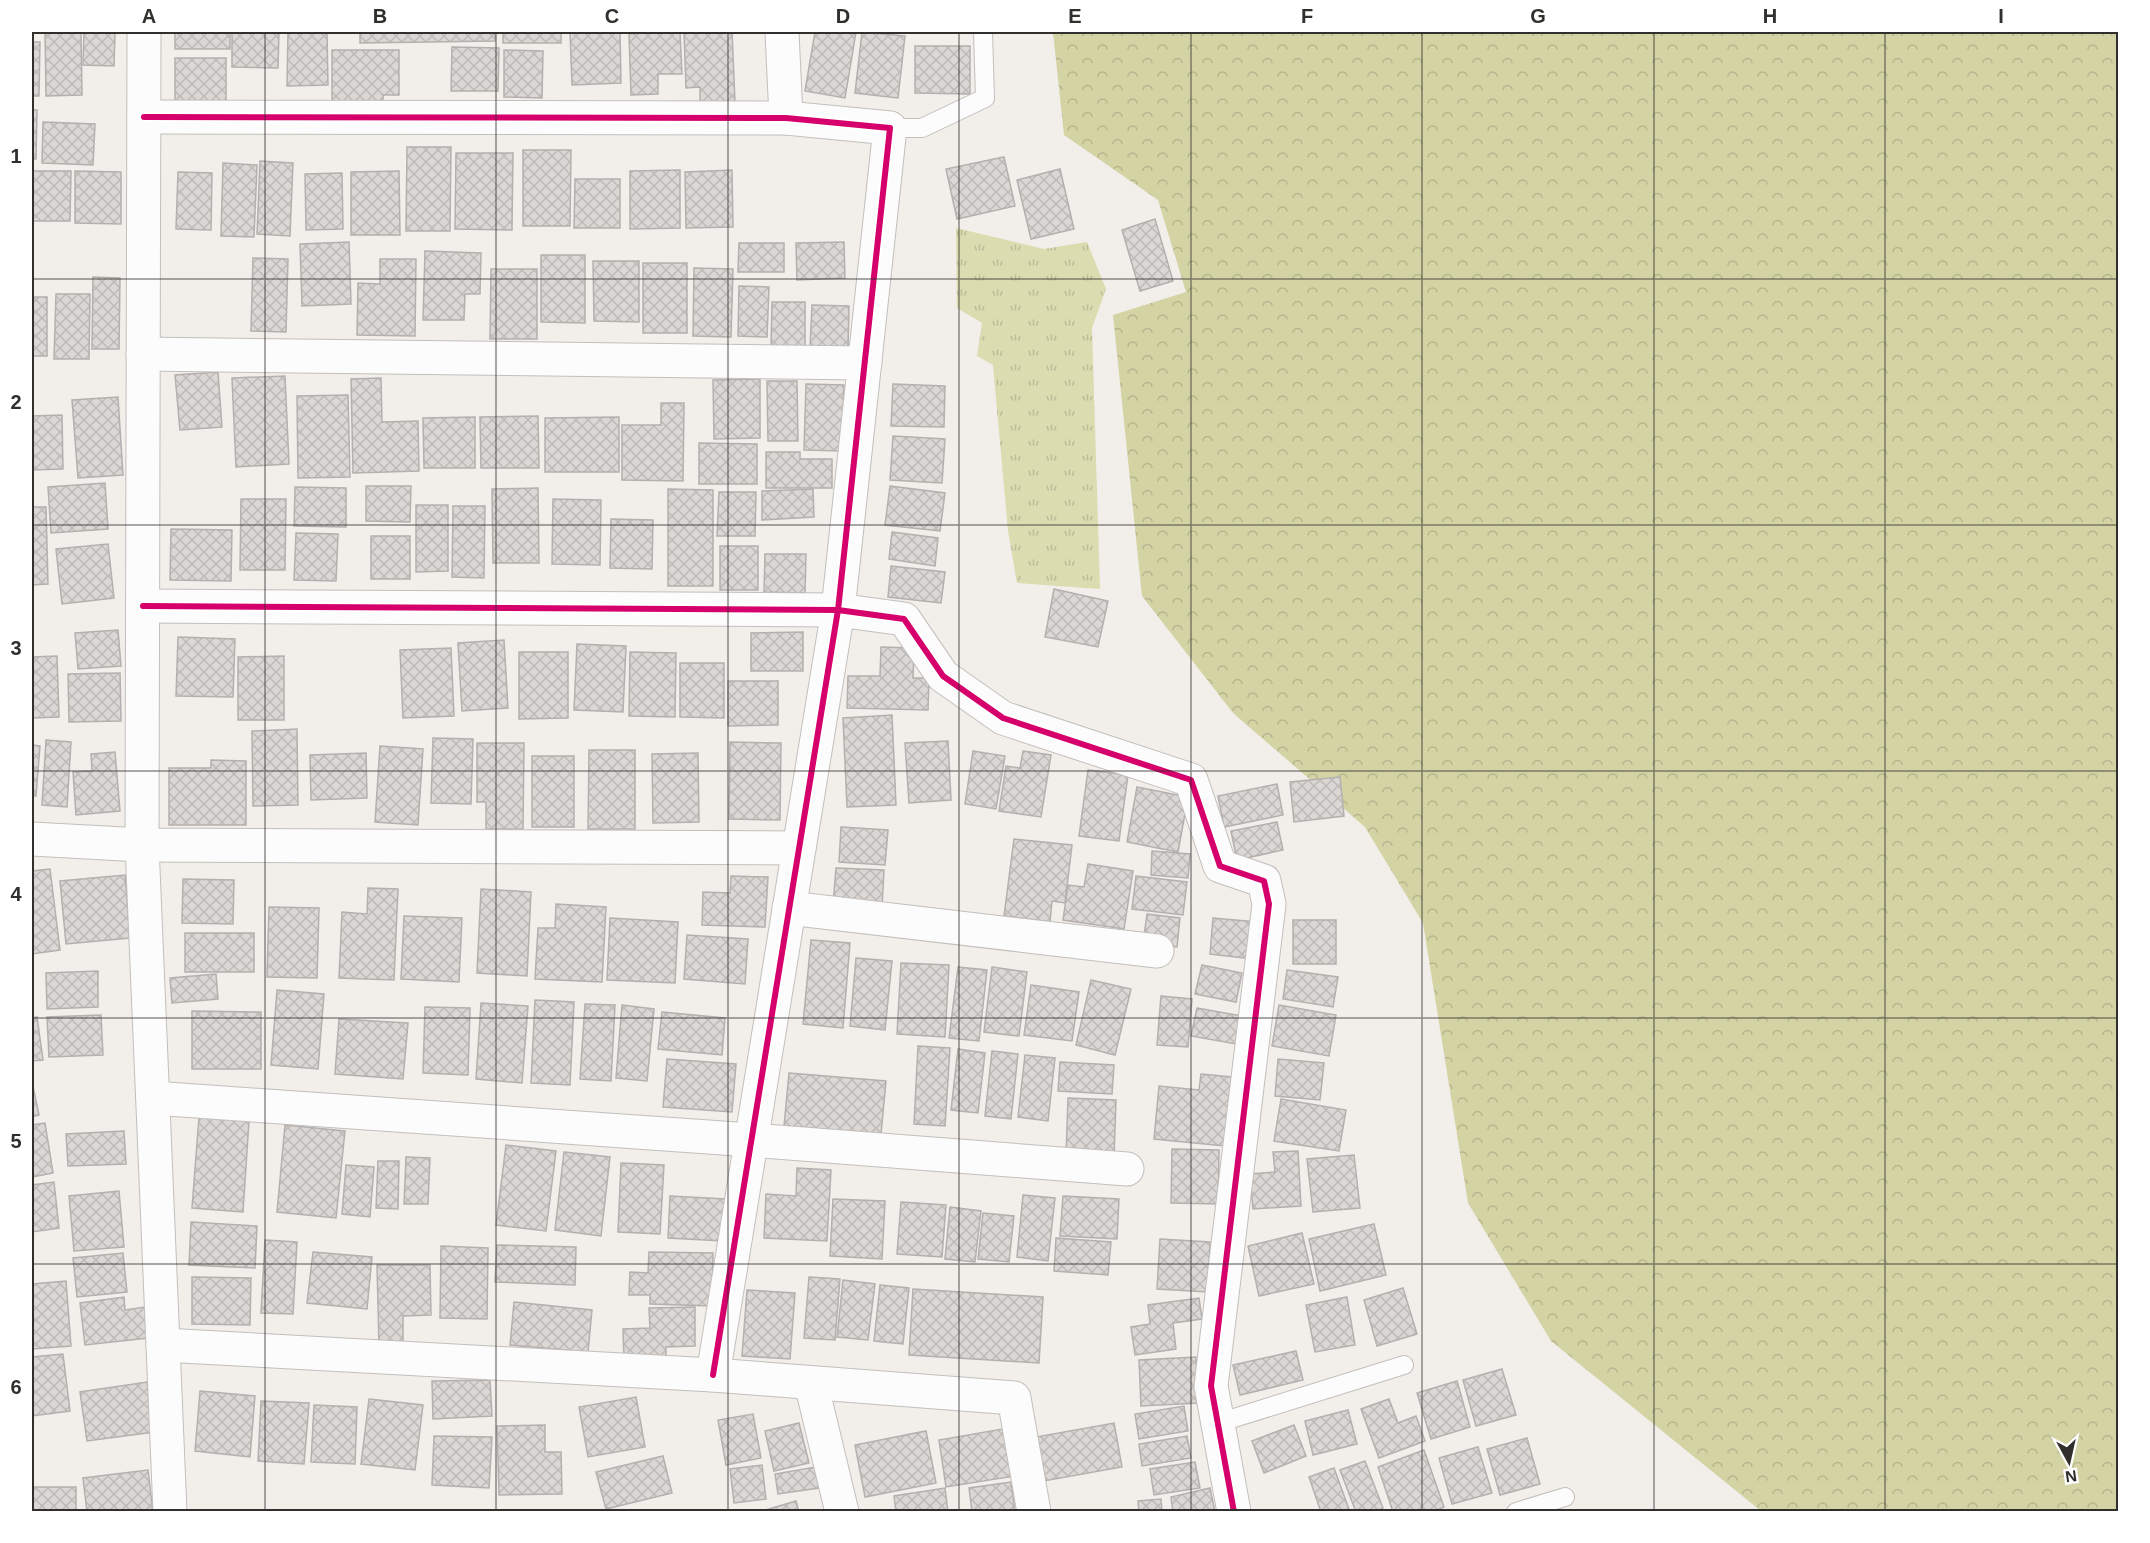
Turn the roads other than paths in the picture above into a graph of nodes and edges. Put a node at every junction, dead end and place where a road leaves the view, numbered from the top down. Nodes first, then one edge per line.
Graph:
1 (144, 32) edge
2 (782, 32) edge
3 (982, 32) edge
4 (144, 117) junction
5 (786, 118) junction
6 (890, 128) junction
7 (143, 354) junction
8 (865, 363) junction
9 (142, 606) junction
10 (838, 610) junction
11 (32, 839) edge
12 (142, 845) junction
13 (799, 848) junction
14 (789, 908) junction
15 (1157, 951) dead end
16 (153, 1098) junction
17 (751, 1140) junction
18 (1127, 1169) dead end
19 (163, 1345) junction
20 (1404, 1365) dead end
21 (713, 1375) junction
22 (811, 1383) junction
23 (1218, 1423) junction
24 (1565, 1497) dead end
25 (170, 1512) edge
26 (842, 1512) edge
27 (1034, 1512) edge
28 (1234, 1512) edge
29 (1516, 1512) edge

1 - 4 street
2 - 5 street
3 - 6 lane
4 - 5 street
4 - 7 street
5 - 6 street
6 - 8 street
7 - 8 street
7 - 9 street
8 - 10 street
9 - 10 street
9 - 12 street
10 - 13 street
10 - 23 street
11 - 12 street
12 - 13 street
12 - 16 street
13 - 14 street
14 - 15 street
14 - 17 street
16 - 17 street
16 - 19 street
17 - 18 street
17 - 21 street
19 - 21 street
19 - 25 street
20 - 23 lane
21 - 22 street
22 - 26 street
22 - 27 street
23 - 28 street
24 - 29 lane

